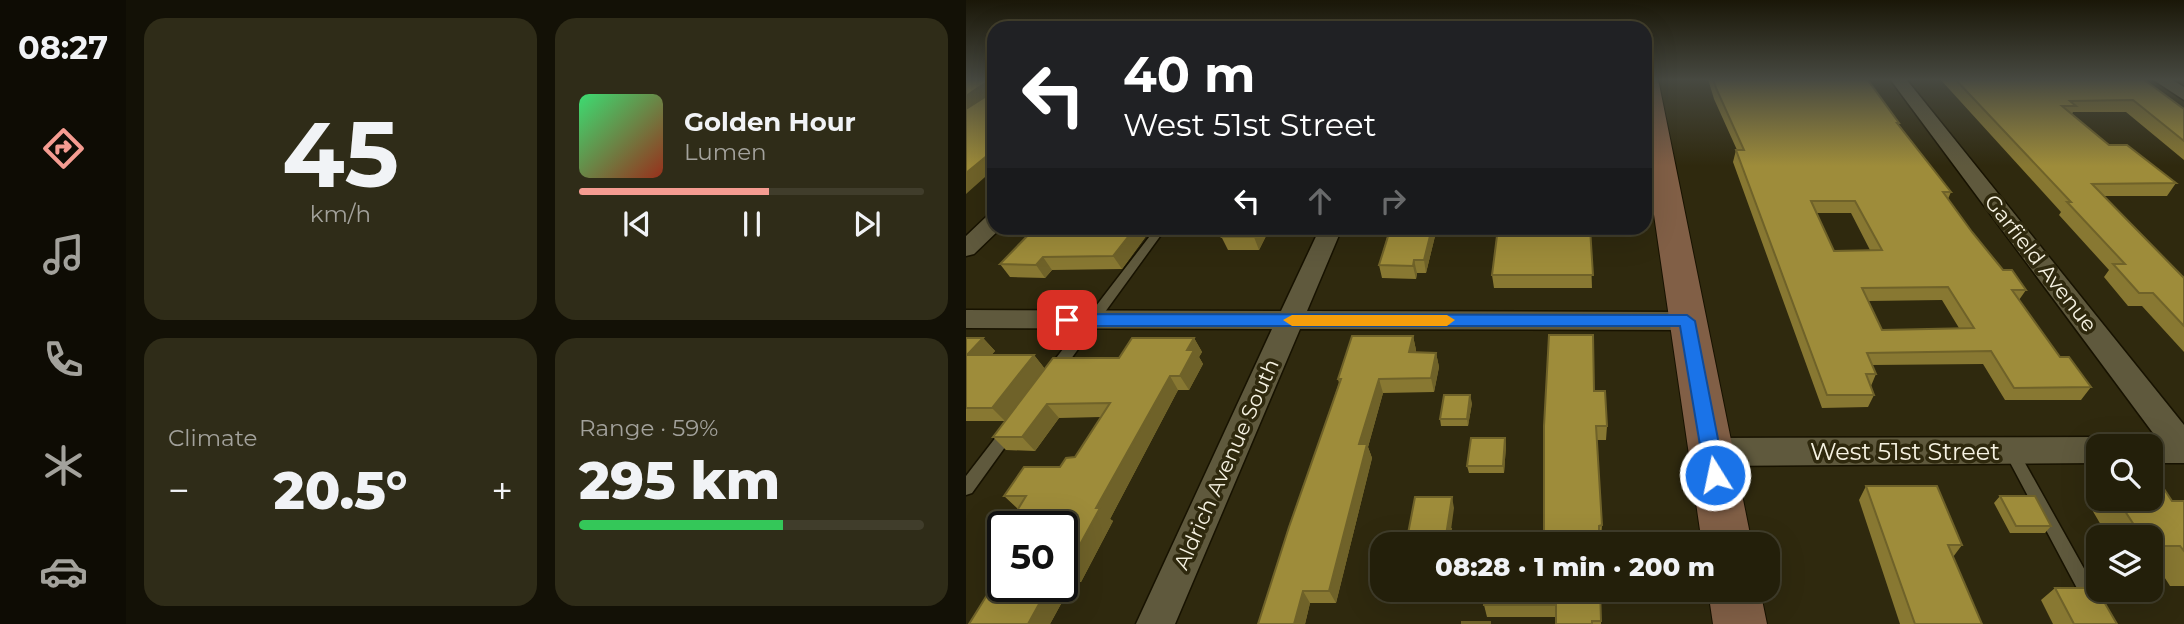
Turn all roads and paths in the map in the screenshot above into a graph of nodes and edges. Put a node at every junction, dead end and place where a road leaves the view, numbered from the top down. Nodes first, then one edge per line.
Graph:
1 (1921, 108) edge
2 (1652, 114) edge
3 (987, 229) edge
4 (1156, 235) edge
5 (1328, 235) edge
6 (966, 249) edge
7 (966, 319) edge
8 (1093, 320) junction
9 (1289, 320) junction
10 (1687, 321) junction
11 (1046, 382) edge
12 (1014, 424) edge
13 (2184, 449) edge
14 (2086, 450) edge
15 (2163, 450) edge
16 (2011, 451) junction
17 (1711, 452) junction
18 (966, 488) edge
19 (1725, 532) edge
20 (1736, 602) edge
21 (1155, 624) edge
22 (1740, 624) edge
23 (2106, 624) edge

1 - 13 street, Garfield Avenue
2 - 10 main road
3 - 6 street
4 - 8 lane
5 - 9 street, Aldrich Avenue South
7 - 8 street
8 - 9 street
8 - 11 lane
9 - 10 street
9 - 21 street, Aldrich Avenue South
10 - 17 main road
12 - 18 lane
13 - 15 street
14 - 16 street, West 51st Street
16 - 17 street, West 51st Street
16 - 23 lane
17 - 19 main road
20 - 22 main road

